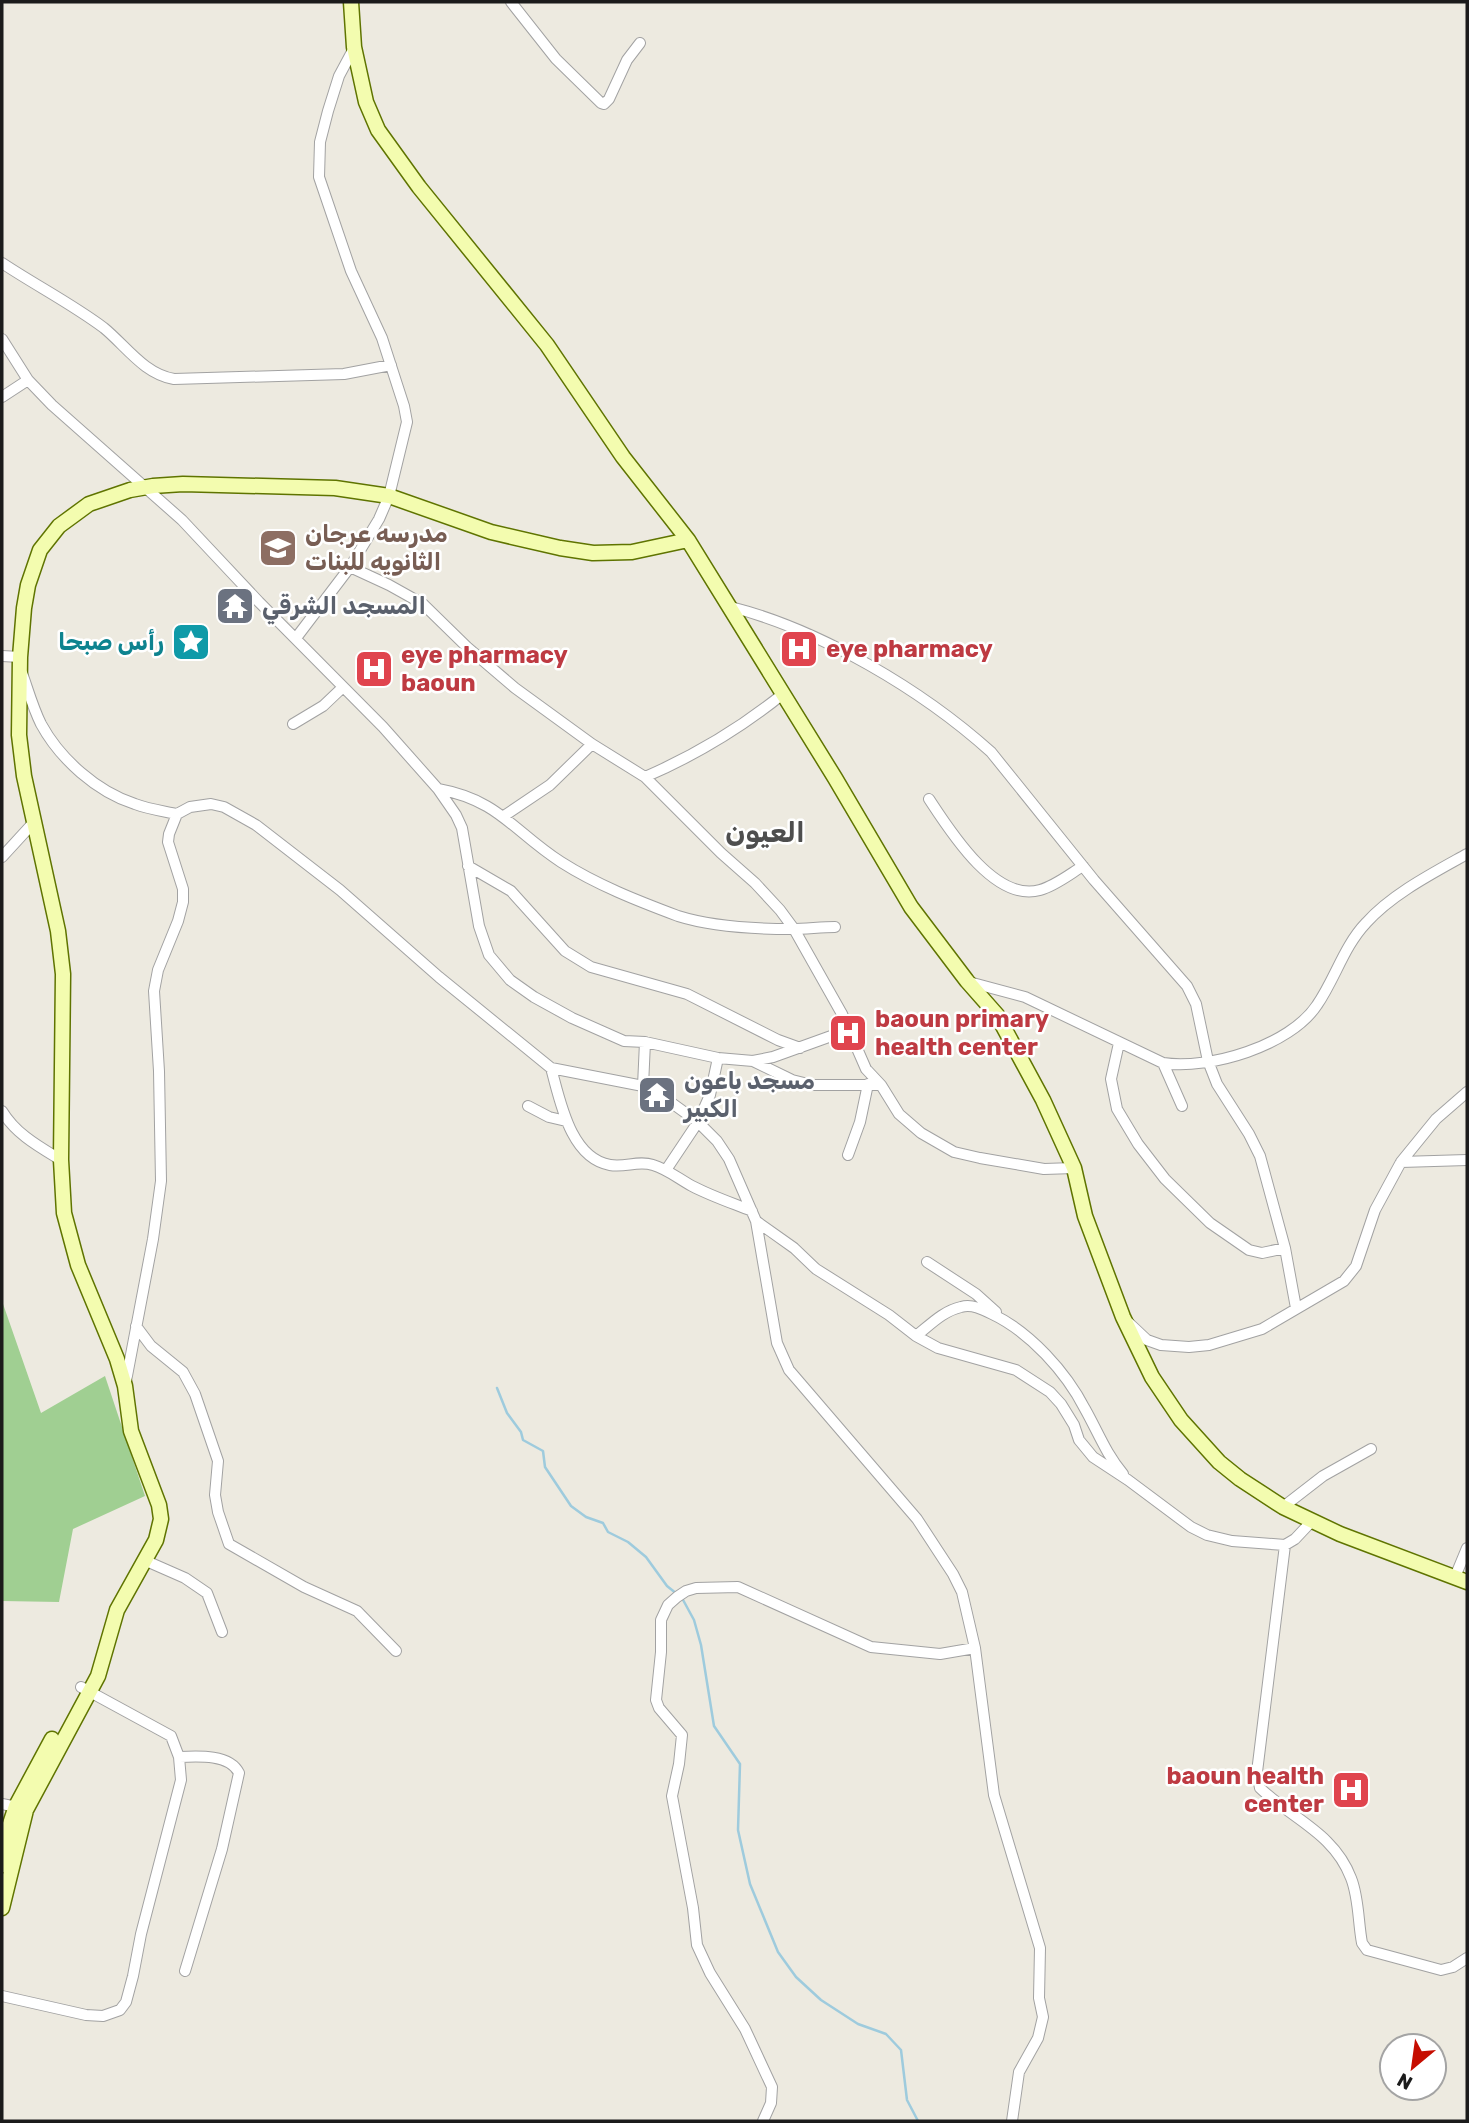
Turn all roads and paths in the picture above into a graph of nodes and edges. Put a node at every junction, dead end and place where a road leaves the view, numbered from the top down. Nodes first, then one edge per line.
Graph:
1 (351, 2) edge
2 (511, 2) edge
3 (639, 43) dead end
4 (354, 47) junction
5 (2, 263) edge
6 (2, 340) edge
7 (391, 365) junction
8 (28, 380) junction
9 (2, 397) edge
10 (146, 487) junction
11 (388, 496) junction
12 (688, 540) junction
13 (350, 567) junction
14 (731, 607) junction
15 (296, 638) junction
16 (2, 656) edge
17 (20, 664) junction
18 (343, 687) junction
19 (784, 693) junction
20 (293, 724) dead end
21 (592, 744) junction
22 (645, 777) junction
23 (438, 789) junction
24 (929, 799) dead end
25 (177, 814) junction
26 (504, 816) junction
27 (35, 821) junction
28 (1467, 854) edge
29 (2, 856) edge
30 (468, 866) junction
31 (1083, 866) junction
32 (835, 927) dead end
33 (794, 929) junction
34 (967, 981) junction
35 (848, 1030) junction
36 (645, 1042) junction
37 (1119, 1043) junction
38 (800, 1048) junction
39 (718, 1058) junction
40 (753, 1061) junction
41 (1208, 1061) junction
42 (1163, 1063) junction
43 (551, 1068) junction
44 (868, 1084) junction
45 (881, 1085) junction
46 (643, 1086) junction
47 (1467, 1092) edge
48 (528, 1106) dead end
49 (1182, 1106) dead end
50 (2, 1111) edge
51 (566, 1121) junction
52 (698, 1122) junction
53 (848, 1155) dead end
54 (61, 1160) junction
55 (1467, 1160) edge
56 (1401, 1162) junction
57 (1074, 1168) junction
58 (666, 1170) junction
59 (754, 1216) junction
60 (1285, 1248) junction
61 (927, 1262) dead end
62 (1296, 1308) junction
63 (1123, 1317) junction
64 (1004, 1320) junction
65 (136, 1326) junction
66 (916, 1336) junction
67 (125, 1386) junction
68 (1371, 1449) dead end
69 (1128, 1479) junction
70 (1283, 1507) junction
71 (1311, 1522) junction
72 (1285, 1545) junction
73 (1467, 1548) edge
74 (144, 1560) junction
75 (1461, 1579) edge
76 (222, 1632) dead end
77 (975, 1648) junction
78 (396, 1651) dead end
79 (86, 1690) junction
80 (179, 1756) junction
81 (14, 1807) edge
82 (2, 1865) edge
83 (2, 1908) edge
84 (1467, 1958) edge
85 (185, 1971) dead end
86 (2, 1996) edge
87 (763, 2121) edge
88 (1012, 2121) edge

1 - 4 street
2 - 3 street
4 - 7 street
4 - 12 street
5 - 7 street
6 - 8 street
7 - 11 street
8 - 9 street
8 - 10 street
10 - 11 street
10 - 15 street
10 - 17 street
11 - 12 street
11 - 13 street
12 - 14 street
13 - 15 street
13 - 21 street
14 - 19 street
14 - 31 street
15 - 18 street
16 - 17 street
17 - 25 street
17 - 27 street
18 - 20 street
18 - 23 street
19 - 22 street
19 - 34 street
21 - 22 street
21 - 26 street
22 - 33 street
23 - 26 street
23 - 30 street
24 - 31 street
25 - 43 street
25 - 65 street
26 - 33 street
27 - 29 street
27 - 54 street
28 - 41 street
30 - 36 street
30 - 38 street
31 - 41 street
32 - 33 street
33 - 35 street
34 - 37 street
34 - 57 street
35 - 38 street
35 - 45 street
36 - 39 street
36 - 46 street
37 - 42 street
37 - 60 street
38 - 40 street
39 - 40 street
39 - 52 street
40 - 44 street
41 - 42 street
41 - 60 street
42 - 49 street
43 - 46 street
43 - 51 street
44 - 45 street
44 - 53 street
45 - 57 street
46 - 52 street
47 - 56 street
48 - 51 street
50 - 54 street
51 - 58 street
52 - 58 street
52 - 59 street
54 - 67 street
55 - 56 street
56 - 62 street
57 - 63 street
58 - 59 street
59 - 66 street
59 - 77 street
60 - 62 street
61 - 64 street
62 - 63 street
63 - 70 street
64 - 66 street
64 - 69 street
65 - 67 street
65 - 78 street
66 - 69 street
67 - 74 street
68 - 70 street
69 - 72 street
70 - 71 street
71 - 72 street
71 - 75 street
72 - 84 street
73 - 75 street
74 - 76 street
74 - 79 street
77 - 87 street
77 - 88 street
79 - 80 street
79 - 81 street
80 - 85 street
80 - 86 street
81 - 82 street
81 - 83 street

